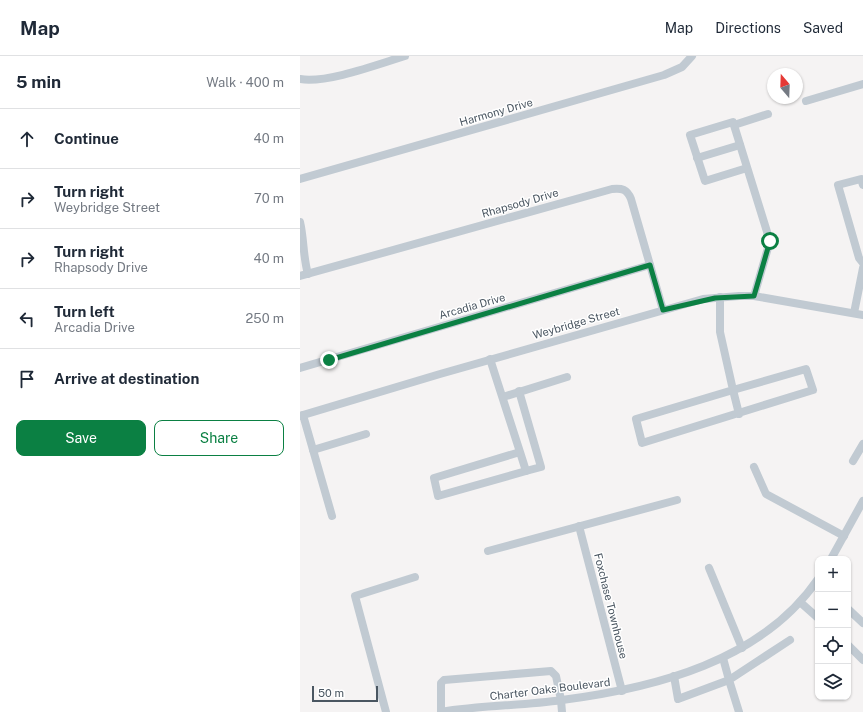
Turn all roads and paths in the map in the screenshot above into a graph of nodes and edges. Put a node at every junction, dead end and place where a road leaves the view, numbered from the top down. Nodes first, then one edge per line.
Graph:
1 (405, 56) edge
2 (692, 56) edge
3 (300, 79) edge
4 (863, 84) edge
5 (806, 101) dead end
6 (768, 114) dead end
7 (734, 125) junction
8 (740, 145) junction
9 (697, 158) junction
10 (747, 168) junction
11 (300, 179) edge
12 (863, 185) edge
13 (300, 222) edge
14 (863, 263) edge
15 (650, 265) junction
16 (863, 268) edge
17 (304, 275) edge
18 (754, 296) junction
19 (720, 297) junction
20 (663, 310) junction
21 (854, 313) junction
22 (863, 315) edge
23 (490, 360) junction
24 (300, 368) edge
25 (567, 377) dead end
26 (733, 390) junction
27 (519, 391) junction
28 (503, 396) junction
29 (739, 414) junction
30 (301, 416) edge
31 (366, 434) dead end
32 (863, 444) edge
33 (313, 450) junction
34 (520, 452) junction
35 (854, 461) dead end
36 (754, 467) dead end
37 (526, 471) junction
38 (677, 500) dead end
39 (863, 501) edge
40 (332, 516) dead end
41 (579, 526) junction
42 (844, 536) junction
43 (488, 552) dead end
44 (833, 556) edge
45 (709, 568) dead end
46 (415, 577) dead end
47 (815, 583) edge
48 (800, 602) junction
49 (851, 612) edge
50 (815, 615) edge
51 (863, 624) edge
52 (790, 640) dead end
53 (742, 648) junction
54 (851, 648) edge
55 (723, 658) junction
56 (863, 660) edge
57 (674, 676) junction
58 (730, 680) junction
59 (622, 691) junction
60 (561, 700) junction
61 (489, 710) edge
62 (386, 712) edge
63 (441, 712) edge
64 (562, 712) edge
65 (739, 712) edge

1 - 3 street
2 - 11 street, Harmony Drive
4 - 5 street
6 - 7 street
7 - 8 street
7 - 9 street
8 - 9 street
8 - 10 street
9 - 10 street
10 - 18 street
12 - 14 street
13 - 17 street
15 - 17 street, Rhapsody Drive
15 - 20 street, Rhapsody Drive
15 - 24 street, Arcadia Drive
16 - 21 street
18 - 19 street, Weybridge Street
18 - 21 street, Weybridge Street
19 - 20 street, Weybridge Street
19 - 26 street
20 - 23 street, Weybridge Street
21 - 22 street, Weybridge Street
23 - 28 street
23 - 30 street, Weybridge Street
25 - 27 street
26 - 29 street
26 - 29 street
26 - 29 street
27 - 28 street
27 - 37 street
28 - 34 street
30 - 33 street
31 - 33 street
32 - 35 street
33 - 40 street
34 - 37 street
34 - 37 street
36 - 42 street
38 - 41 street
39 - 42 street
41 - 43 street
41 - 59 street, Foxchase Townhouse
42 - 44 street
45 - 53 street
46 - 62 street
47 - 48 street, Charter Oaks Boulevard
48 - 50 street
48 - 53 street, Charter Oaks Boulevard
49 - 51 street
52 - 58 street
53 - 55 street, Charter Oaks Boulevard
54 - 56 street
55 - 57 street, Charter Oaks Boulevard
55 - 58 street
57 - 58 street
57 - 59 street, Charter Oaks Boulevard
58 - 65 street
59 - 60 street, Charter Oaks Boulevard
60 - 61 street, Charter Oaks Boulevard
60 - 63 street
60 - 64 street
61 - 63 street, Charter Oaks Boulevard

